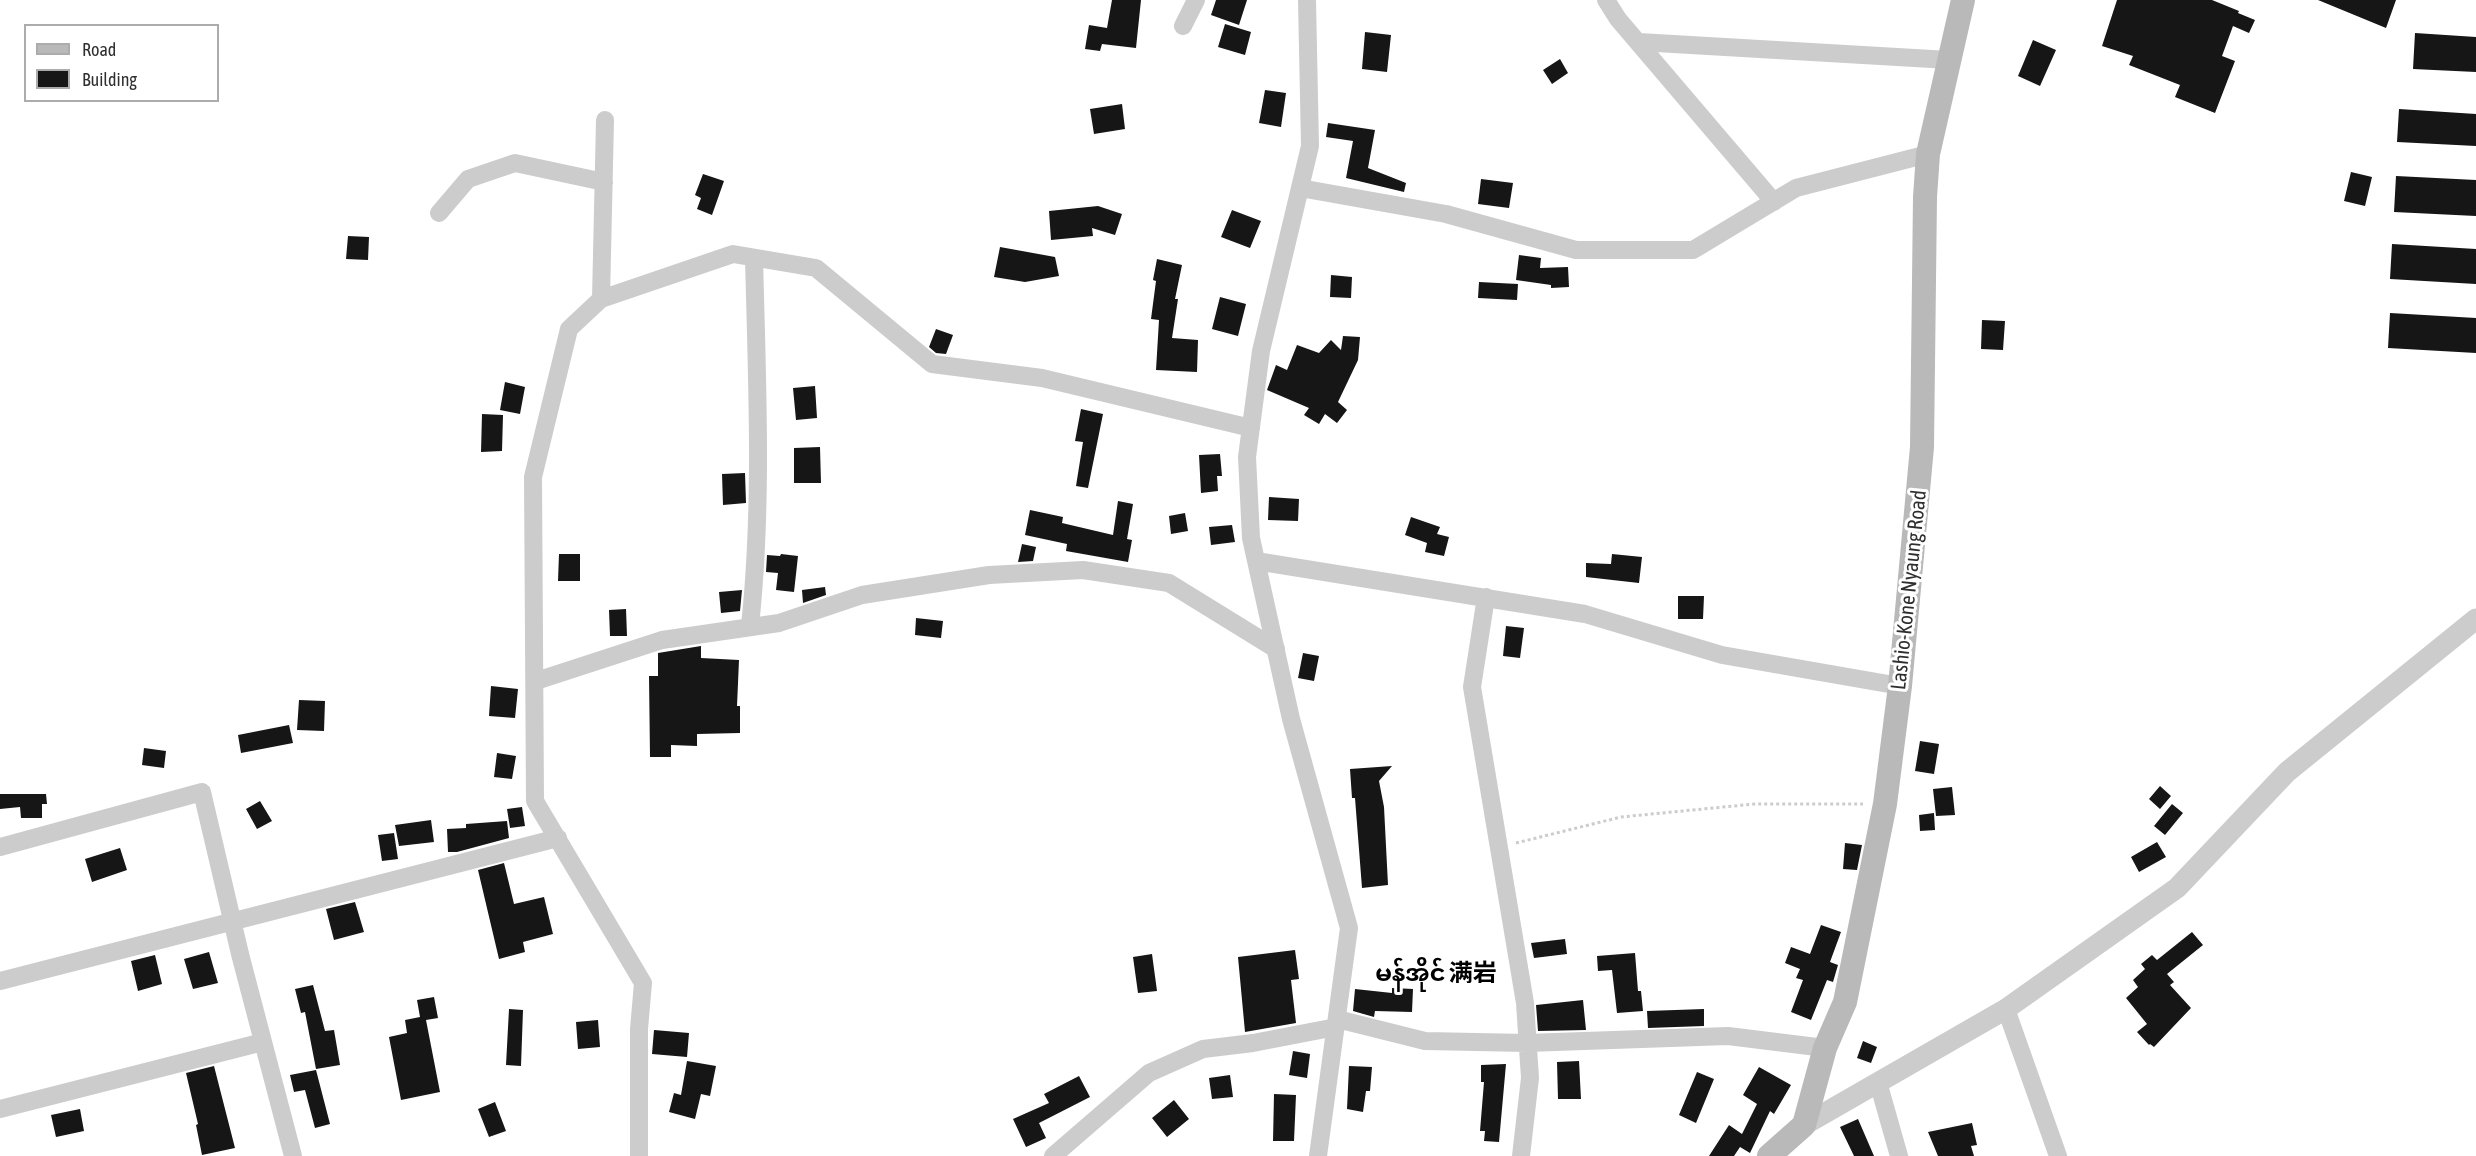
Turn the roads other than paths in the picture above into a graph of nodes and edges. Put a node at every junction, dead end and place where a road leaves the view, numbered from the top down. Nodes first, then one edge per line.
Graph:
1 (1196, 0) edge
2 (1307, 0) edge
3 (1606, 0) edge
4 (1963, 0) edge
5 (1183, 26) dead end
6 (1639, 42) junction
7 (1949, 60) junction
8 (605, 120) dead end
9 (1928, 154) junction
10 (604, 182) junction
11 (1300, 188) junction
12 (1774, 202) junction
13 (438, 213) dead end
14 (754, 258) junction
15 (601, 299) junction
16 (1251, 428) junction
17 (1256, 561) junction
18 (1485, 597) junction
19 (2476, 619) edge
20 (750, 626) junction
21 (1276, 649) junction
22 (536, 681) junction
23 (1900, 686) junction
24 (558, 838) junction
25 (0, 847) edge
26 (232, 921) junction
27 (0, 981) edge
28 (2006, 1010) junction
29 (1336, 1023) junction
30 (263, 1042) junction
31 (1527, 1043) junction
32 (1825, 1048) junction
33 (1878, 1082) junction
34 (0, 1109) edge
35 (1804, 1125) junction
36 (1062, 1152) edge
37 (293, 1156) edge
38 (639, 1156) edge
39 (1318, 1156) edge
40 (1521, 1156) edge
41 (1769, 1156) edge
42 (1899, 1156) edge
43 (2058, 1156) edge

1 - 5 street
2 - 11 street
3 - 6 street
4 - 7 main road, Lashio-Kone Nyaung Road
6 - 7 street
6 - 12 street
7 - 9 main road, Lashio-Kone Nyaung Road
8 - 10 street
9 - 12 street
9 - 23 main road, Lashio-Kone Nyaung Road
10 - 13 street
10 - 15 street
11 - 12 street
11 - 16 street
14 - 15 street
14 - 16 street
14 - 20 street
15 - 22 street
16 - 17 street
17 - 18 street
17 - 21 street
18 - 23 street
18 - 31 street
19 - 28 street
20 - 21 street
20 - 22 street
21 - 29 street
22 - 24 street
23 - 32 main road, Lashio-Kone Nyaung Road
24 - 26 street
24 - 38 street
25 - 26 street
26 - 27 street
26 - 30 street
28 - 33 street
28 - 43 street
29 - 31 street
29 - 36 street
29 - 39 street
30 - 34 street
30 - 37 street
31 - 32 street
31 - 40 street
32 - 35 main road, Lashio-Kone Nyaung Road
33 - 35 street
33 - 42 street
35 - 41 main road

